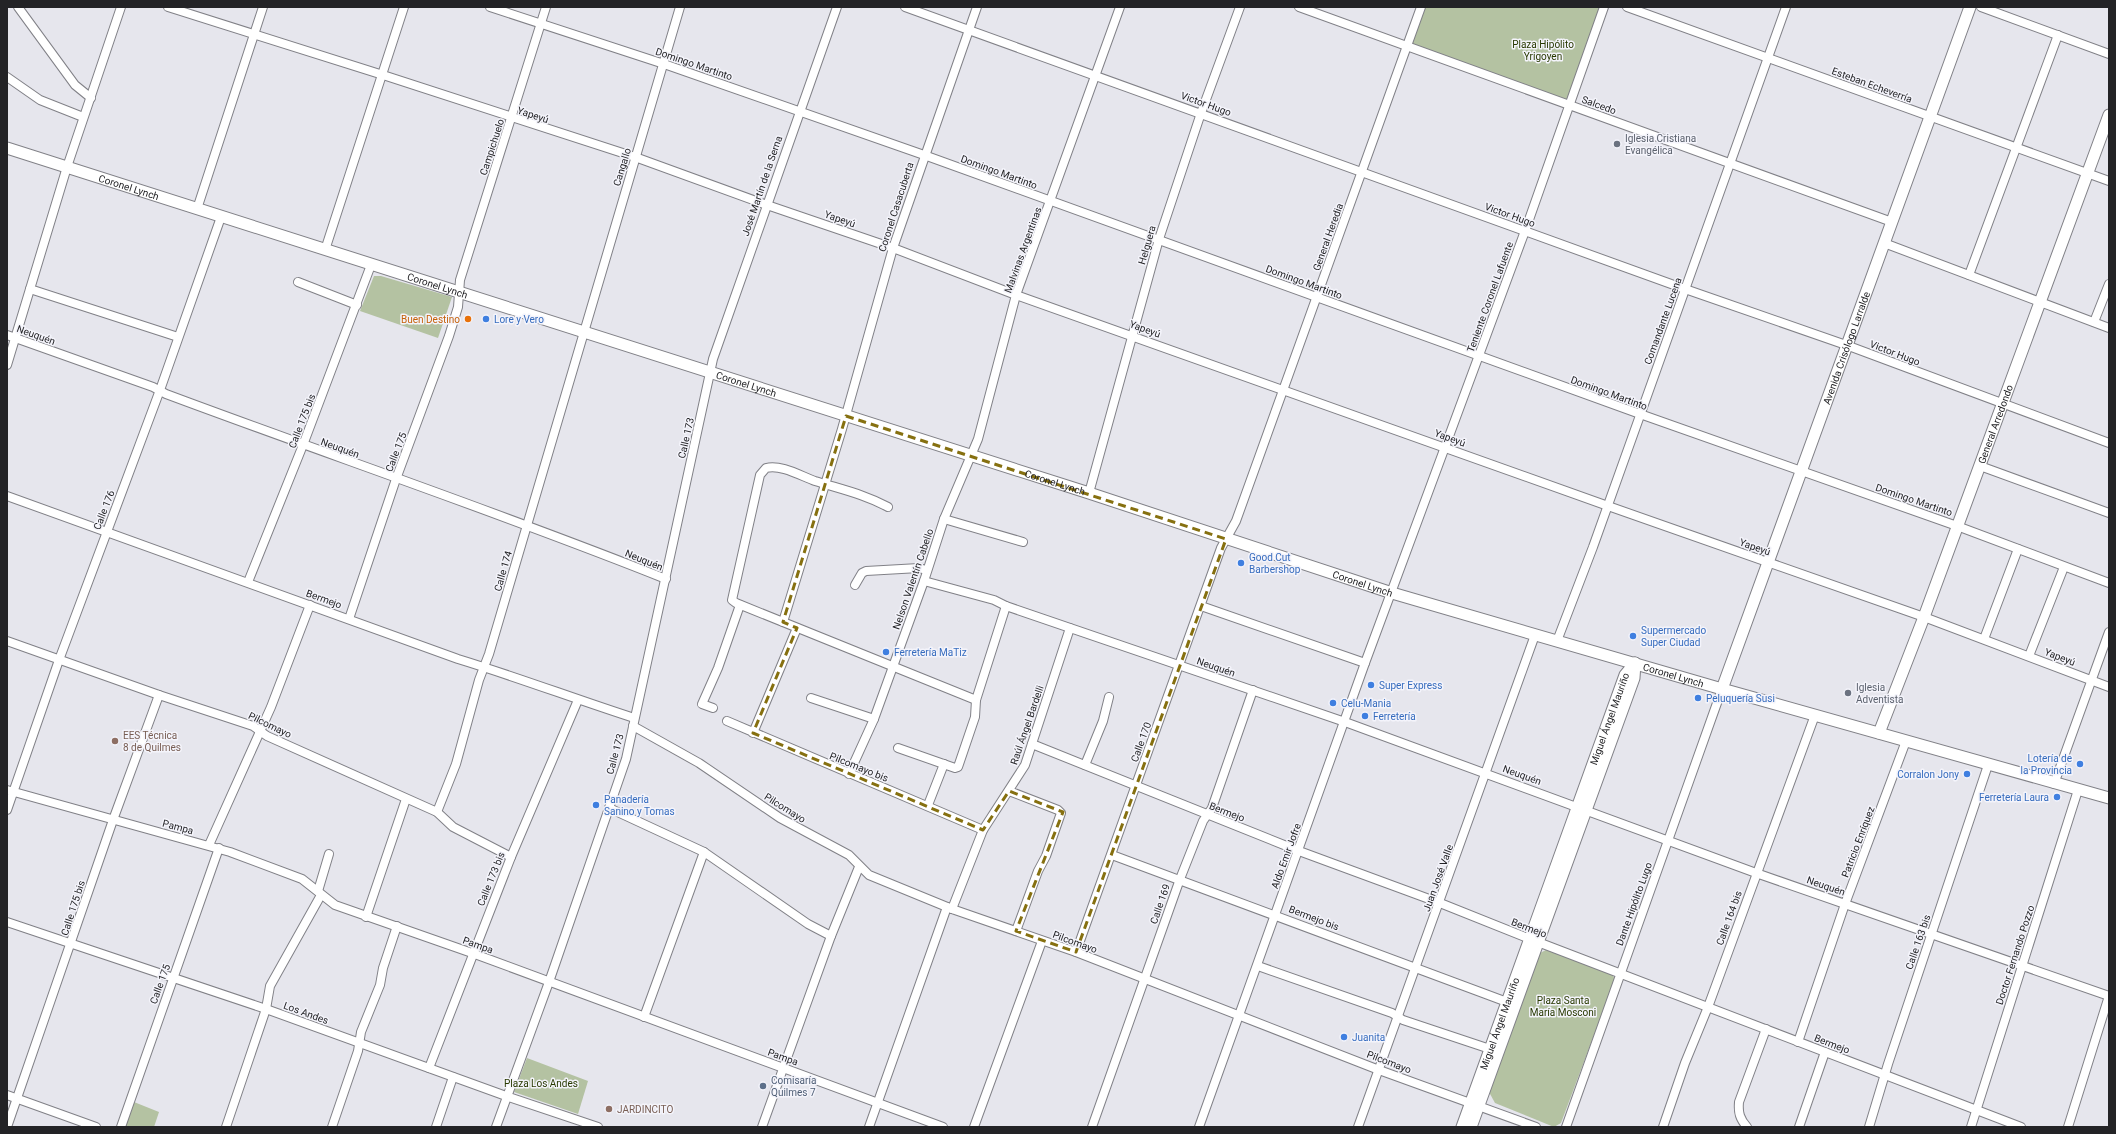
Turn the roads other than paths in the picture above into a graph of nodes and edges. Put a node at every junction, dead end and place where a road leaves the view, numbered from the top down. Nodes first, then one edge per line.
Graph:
1 (18, 7) edge
2 (121, 7) edge
3 (168, 7) edge
4 (263, 7) edge
5 (404, 7) edge
6 (490, 7) edge
7 (546, 7) edge
8 (680, 7) edge
9 (837, 7) edge
10 (904, 7) edge
11 (977, 7) edge
12 (1120, 7) edge
13 (1240, 7) edge
14 (1299, 7) edge
15 (1421, 7) edge
16 (1604, 7) edge
17 (1627, 7) edge
18 (1786, 7) edge
19 (1970, 7) edge
20 (1981, 7) edge
21 (540, 24) junction
22 (968, 31) junction
23 (255, 34) junction
24 (2058, 35) junction
25 (1406, 46) junction
26 (2109, 54) edge
27 (1768, 57) junction
28 (664, 64) junction
29 (383, 74) junction
30 (1096, 76) junction
31 (7, 77) edge
32 (91, 98) junction
33 (1568, 105) junction
34 (799, 112) junction
35 (1201, 113) junction
36 (2109, 115) edge
37 (84, 116) junction
38 (1930, 116) junction
39 (512, 118) junction
40 (2016, 147) junction
41 (7, 148) edge
42 (924, 155) junction
43 (635, 157) junction
44 (1731, 163) junction
45 (67, 167) junction
46 (1362, 171) junction
47 (2087, 174) junction
48 (2109, 181) edge
49 (1051, 202) junction
50 (767, 206) junction
51 (197, 209) junction
52 (221, 217) junction
53 (1892, 222) junction
54 (1525, 231) junction
55 (1159, 239) junction
56 (1884, 244) junction
57 (893, 248) junction
58 (325, 250) junction
59 (371, 265) junction
60 (1968, 275) junction
61 (298, 282) dead end
62 (2109, 284) edge
63 (30, 289) junction
64 (1686, 289) junction
65 (459, 292) junction
66 (1016, 295) junction
67 (1316, 297) junction
68 (2041, 302) junction
69 (357, 305) junction
70 (2094, 322) junction
71 (2109, 328) edge
72 (583, 333) junction
73 (1132, 335) junction
74 (11, 337) edge
75 (178, 337) junction
76 (1846, 345) junction
77 (1479, 356) junction
78 (7, 365) edge
79 (710, 374) junction
80 (1283, 389) junction
81 (160, 390) junction
82 (2003, 404) junction
83 (1640, 414) junction
84 (846, 416) junction
85 (2109, 443) edge
86 (303, 445) junction
87 (1445, 447) junction
88 (971, 457) junction
89 (1980, 466) junction
90 (1802, 472) junction
91 (396, 479) junction
92 (825, 483) junction
93 (1089, 493) junction
94 (7, 496) edge
95 (1608, 506) junction
96 (888, 507) dead end
97 (2109, 514) edge
98 (944, 518) junction
99 (527, 525) junction
100 (1957, 526) junction
101 (107, 532) junction
102 (1226, 539) junction
103 (1023, 542) dead end
104 (2018, 549) junction
105 (1767, 562) junction
106 (2064, 567) junction
107 (926, 570) junction
108 (666, 579) junction
109 (924, 581) junction
110 (248, 582) junction
111 (2109, 583) edge
112 (855, 586) dead end
113 (1392, 593) junction
114 (310, 605) junction
115 (740, 605) junction
116 (1006, 606) junction
117 (1201, 606) junction
118 (1924, 616) junction
119 (349, 619) junction
120 (783, 622) junction
121 (797, 628) junction
122 (1070, 628) junction
123 (2109, 632) edge
124 (1535, 635) junction
125 (1984, 639) junction
126 (7, 641) edge
127 (1557, 641) junction
128 (2029, 656) junction
129 (59, 660) junction
130 (1365, 662) junction
131 (1635, 663) junction
132 (1179, 665) junction
133 (893, 666) junction
134 (484, 667) junction
135 (2091, 680) junction
136 (2109, 687) edge
137 (1722, 689) junction
138 (1253, 690) junction
139 (159, 695) junction
140 (1109, 697) dead end
141 (811, 698) dead end
142 (578, 700) junction
143 (976, 700) junction
144 (713, 708) dead end
145 (1815, 715) junction
146 (874, 719) junction
147 (634, 722) junction
148 (727, 722) dead end
149 (1345, 722) junction
150 (259, 729) junction
151 (754, 733) junction
152 (1879, 733) junction
153 (1906, 741) junction
154 (1032, 744) junction
155 (898, 748) dead end
156 (944, 764) junction
157 (1085, 765) junction
158 (1988, 765) junction
159 (1487, 773) junction
160 (848, 774) junction
161 (2054, 784) junction
162 (1136, 785) junction
163 (2078, 790) junction
164 (10, 791) edge
165 (1009, 791) junction
166 (2109, 798) edge
167 (406, 799) junction
168 (928, 805) junction
169 (609, 808) junction
170 (1582, 809) junction
171 (7, 810) edge
172 (437, 812) junction
173 (1207, 815) junction
174 (113, 820) junction
175 (983, 830) junction
176 (1668, 840) junction
177 (209, 845) junction
178 (219, 848) junction
179 (1299, 851) junction
180 (704, 852) junction
181 (329, 854) dead end
182 (1112, 855) junction
183 (510, 857) junction
184 (859, 867) junction
185 (1756, 873) junction
186 (1180, 879) junction
187 (319, 893) junction
188 (1440, 903) junction
189 (1845, 904) junction
190 (949, 908) junction
191 (1276, 915) junction
192 (366, 917) junction
193 (7, 922) edge
194 (397, 926) junction
195 (1016, 931) junction
196 (1932, 933) junction
197 (831, 936) junction
198 (1042, 940) junction
199 (1534, 941) junction
200 (72, 943) junction
201 (1076, 952) junction
202 (472, 953) junction
203 (1258, 966) junction
204 (1415, 967) junction
205 (2022, 967) junction
206 (1620, 973) junction
207 (172, 978) junction
208 (1144, 979) junction
209 (550, 982) junction
210 (2109, 996) edge
211 (1507, 1002) junction
212 (1708, 1007) junction
213 (266, 1009) junction
214 (1240, 1015) junction
215 (1397, 1016) junction
216 (644, 1017) junction
217 (1766, 1029) junction
218 (1798, 1042) junction
219 (359, 1043) junction
220 (1490, 1049) junction
221 (1825, 1052) junction
222 (429, 1068) junction
223 (784, 1068) junction
224 (1379, 1070) junction
225 (1885, 1075) junction
226 (454, 1077) junction
227 (7, 1096) edge
228 (506, 1096) junction
229 (17, 1099) junction
230 (878, 1102) junction
231 (1475, 1105) junction
232 (1977, 1109) junction
233 (7, 1127) edge
234 (96, 1127) edge
235 (120, 1127) edge
236 (226, 1127) edge
237 (332, 1127) edge
238 (436, 1127) edge
239 (496, 1127) edge
240 (598, 1127) edge
241 (762, 1127) edge
242 (869, 1127) edge
243 (944, 1127) edge
244 (974, 1127) edge
245 (1092, 1127) edge
246 (1199, 1127) edge
247 (1358, 1127) edge
248 (1462, 1127) edge
249 (1471, 1127) edge
250 (1536, 1127) edge
251 (1566, 1127) edge
252 (1663, 1127) edge
253 (1747, 1127) edge
254 (1799, 1127) edge
255 (1869, 1127) edge
256 (1971, 1127) edge
257 (2021, 1127) edge
258 (2068, 1127) edge

1 - 32 street
2 - 32 street
3 - 23 street, Yapeyú
4 - 23 street
5 - 29 street
6 - 21 street, Domingo Martinto
7 - 21 street, Campichuelo
8 - 28 street, Cangallo
9 - 34 street, José Martín de la Serna
10 - 22 street, Victor Hugo
11 - 22 street, Coronel Casacuberta
12 - 30 street, Malvinas Argentinas
13 - 35 street, Helguera
14 - 25 street, Salcedo
15 - 25 street, General Heredia
16 - 33 street, Teniente Coronel Lafuente
17 - 27 street, Esteban Echeverría
18 - 27 street, Comandante Lucena
19 - 38 main road, Avenida Crisólogo Larralde
20 - 24 street
21 - 28 street, Domingo Martinto
21 - 39 street, Campichuelo
22 - 30 street, Victor Hugo
22 - 42 street, Coronel Casacuberta
23 - 29 street, Yapeyú
23 - 51 street
24 - 26 street
24 - 40 street
25 - 33 street, Salcedo
25 - 46 street, General Heredia
27 - 38 street, Esteban Echeverría
27 - 44 street, Comandante Lucena
28 - 34 street, Domingo Martinto
28 - 43 street, Cangallo
29 - 39 street, Yapeyú
29 - 58 street
30 - 35 street, Victor Hugo
30 - 49 street, Malvinas Argentinas
31 - 37 street
32 - 37 street
33 - 44 street, Salcedo
33 - 54 street, Teniente Coronel Lafuente
34 - 42 street, Domingo Martinto
34 - 50 street, José Martín de la Serna
35 - 46 street, Victor Hugo
35 - 55 street, Helguera
36 - 47 main road, General Arredondo
37 - 45 street
38 - 40 street, Esteban Echeverría
38 - 53 main road, Avenida Crisólogo Larralde
39 - 43 street, Yapeyú
39 - 65 street, Campichuelo
40 - 47 street, Esteban Echeverría
40 - 60 street
41 - 45 main road, Coronel Lynch
42 - 49 street, Domingo Martinto
42 - 57 street, Coronel Casacuberta
43 - 50 street, Yapeyú
43 - 72 street, Cangallo
44 - 53 street, Salcedo
44 - 64 street, Comandante Lucena
45 - 51 main road, Coronel Lynch
45 - 63 street
46 - 54 street, Victor Hugo
46 - 67 street, General Heredia
47 - 48 street, Esteban Echeverría
47 - 68 main road, General Arredondo
49 - 55 street, Domingo Martinto
49 - 66 street, Malvinas Argentinas
50 - 57 street, Yapeyú
50 - 79 street, José Martín de la Serna
51 - 52 main road, Coronel Lynch
52 - 58 main road, Coronel Lynch
52 - 75 street, Calle 176
53 - 56 main road, Avenida Crisólogo Larralde
54 - 64 street, Victor Hugo
54 - 77 street, Teniente Coronel Lafuente
55 - 67 street, Domingo Martinto
55 - 73 street, Helguera
56 - 60 street
56 - 76 main road, Avenida Crisólogo Larralde
57 - 66 street, Yapeyú
57 - 84 street, Coronel Casacuberta
58 - 59 main road, Coronel Lynch
59 - 65 main road, Coronel Lynch
59 - 69 street, Calle 175 bis
60 - 68 street
61 - 69 street
62 - 70 street
63 - 74 street
63 - 75 street
64 - 76 street, Victor Hugo
64 - 83 street, Comandante Lucena
65 - 72 main road, Coronel Lynch
65 - 91 street, Calle 175
66 - 73 street, Yapeyú
66 - 88 street, Malvinas Argentinas
67 - 77 street, Domingo Martinto
67 - 80 street, General Heredia
68 - 70 street
68 - 82 main road, General Arredondo
69 - 86 street, Calle 175 bis
70 - 71 street
72 - 79 main road, Coronel Lynch
72 - 99 street, Calle 174
73 - 80 street, Yapeyú
73 - 93 street, Helguera
74 - 78 street
74 - 81 street, Neuquén
75 - 81 street, Calle 176
76 - 82 street, Victor Hugo
76 - 90 main road, Avenida Crisólogo Larralde
77 - 83 street, Domingo Martinto
77 - 87 street, Teniente Coronel Lafuente
79 - 84 main road, Coronel Lynch
79 - 108 street, Calle 173
80 - 87 street, Yapeyú
80 - 102 street, General Heredia
81 - 86 street, Neuquén
81 - 101 street, Calle 176
82 - 85 street, Victor Hugo
82 - 89 main road, General Arredondo
83 - 90 street, Domingo Martinto
83 - 95 street, Comandante Lucena
84 - 88 main road, Coronel Lynch
84 - 92 street, Coronel Casacuberta
86 - 91 street, Neuquén
86 - 110 street, Calle 175 bis
87 - 95 street, Yapeyú
87 - 113 street, Teniente Coronel Lafuente
88 - 93 main road, Coronel Lynch
88 - 98 street, Nelson Valentín Cabello
89 - 97 street
89 - 100 main road, General Arredondo
90 - 100 street, Domingo Martinto
90 - 105 main road, Avenida Crisólogo Larralde
91 - 99 street, Neuquén
91 - 119 street, Calle 175
92 - 96 street
92 - 115 street
92 - 120 street, Coronel Casacuberta
93 - 102 main road, Coronel Lynch
94 - 101 street, Bermejo
95 - 105 street, Yapeyú
95 - 127 street, Comandante Lucena
98 - 103 street
98 - 107 street, Nelson Valentín Cabello
99 - 108 street, Neuquén
99 - 134 street, Calle 174
100 - 104 street, Domingo Martinto
100 - 118 main road, General Arredondo
101 - 110 street, Bermejo
101 - 129 street, Calle 176
102 - 113 main road, Coronel Lynch
102 - 117 street, Calle 170
104 - 106 street, Domingo Martinto
104 - 125 street
105 - 118 street, Yapeyú
105 - 137 main road, Avenida Crisólogo Larralde
106 - 111 street, Domingo Martinto
106 - 128 street
107 - 109 street, Nelson Valentín Cabello
107 - 112 street
108 - 147 street, Calle 173
109 - 116 street, Neuquén
109 - 133 street, Nelson Valentín Cabello
110 - 114 street, Bermejo
113 - 124 main road, Coronel Lynch
113 - 130 street, Aldo Emir Jofre
114 - 119 street, Bermejo
114 - 150 street
115 - 120 street
115 - 144 street
116 - 122 street, Neuquén
116 - 143 street
117 - 130 street
117 - 132 street, Calle 170
118 - 125 street, Yapeyú
118 - 152 main road, General Arredondo
119 - 134 street, Bermejo
120 - 121 street
121 - 133 street
121 - 151 street
122 - 132 street, Neuquén
122 - 154 street, Raúl Ángel Bardelli
123 - 135 street
124 - 127 main road, Coronel Lynch
124 - 159 street, Juan José Valle
125 - 128 street, Yapeyú
126 - 129 street, Pilcomayo
127 - 131 main road, Coronel Lynch
128 - 135 street, Yapeyú
129 - 139 street, Pilcomayo
129 - 164 street, Calle 176
130 - 149 street, Aldo Emir Jofre
131 - 137 main road, Coronel Lynch
131 - 170 main road, Miguel Ángel Mauriño
132 - 138 street, Neuquén
132 - 162 street, Calle 170
133 - 143 street
133 - 146 street, Nelson Valentín Cabello
134 - 142 street, Bermejo
134 - 172 street, Calle 174
135 - 136 street, Yapeyú
135 - 161 street
137 - 145 main road, Coronel Lynch
137 - 176 street, Dante Hipólito Lugo
138 - 149 street, Neuquén
138 - 173 street, Calle 169
139 - 150 street, Pilcomayo
139 - 174 street, Calle 175 bis
140 - 157 street
141 - 146 street
142 - 147 street, Bermejo
142 - 183 street, Calle 173 bis
143 - 156 street
145 - 152 main road, Coronel Lynch
145 - 185 street, Calle 164 bis
146 - 160 street, Nelson Valentín Cabello
147 - 169 street, Calle 173
147 - 184 street, Pilcomayo
148 - 151 street, Pilcomayo bis
149 - 159 street, Neuquén
149 - 179 street, Aldo Emir Jofre
150 - 167 street, Pilcomayo
150 - 177 street
151 - 160 street, Pilcomayo bis
152 - 153 main road, Coronel Lynch
153 - 158 main road, Coronel Lynch
153 - 189 street, Patricio Enríquez
154 - 157 street, Bermejo
154 - 165 street, Raúl Ángel Bardelli
155 - 156 street
156 - 168 street
157 - 162 street, Bermejo
158 - 161 main road, Coronel Lynch
158 - 196 street, Calle 163 bis
159 - 170 street, Neuquén
159 - 188 street, Juan José Valle
160 - 168 street, Pilcomayo bis
161 - 163 main road, Coronel Lynch
162 - 173 street, Bermejo
162 - 182 street, Calle 170
163 - 166 main road, Coronel Lynch
163 - 205 street, Doctor Fernando Pozzo
164 - 171 street, Calle 176
164 - 174 street, Pampa
165 - 175 street, Raúl Ángel Bardelli
165 - 195 street
167 - 172 street, Pilcomayo
167 - 192 street
168 - 175 street, Pilcomayo bis
169 - 180 street
169 - 209 street, Calle 173
170 - 176 street, Neuquén
170 - 199 main road, Miguel Ángel Mauriño
172 - 183 street, Pilcomayo
173 - 179 street, Bermejo
173 - 186 street, Calle 169
174 - 177 street, Pampa
174 - 200 street, Calle 175 bis
175 - 190 street, Raúl Ángel Bardelli
176 - 185 street, Neuquén
176 - 206 street, Dante Hipólito Lugo
177 - 178 street, Pampa
178 - 187 street, Pampa
178 - 207 street, Calle 175
179 - 188 street, Bermejo
179 - 191 street, Aldo Emir Jofre
180 - 197 street
180 - 216 street
181 - 187 street
182 - 186 street, Bermejo bis
182 - 201 street, Calle 170
183 - 202 street, Calle 173 bis
184 - 190 street, Pilcomayo
184 - 197 street
185 - 189 street, Neuquén
185 - 212 street, Calle 164 bis
186 - 191 street, Bermejo bis
186 - 208 street, Calle 169
187 - 192 street, Pampa
187 - 213 street
188 - 199 street, Bermejo
188 - 204 street, Juan José Valle
189 - 196 street, Neuquén
189 - 218 street, Patricio Enríquez
190 - 195 street, Pilcomayo
190 - 230 street, Raúl Ángel Bardelli
191 - 203 street, Aldo Emir Jofre
191 - 204 street, Bermejo bis
192 - 194 street, Pampa
193 - 200 street, Los Andes
194 - 202 street, Pampa
194 - 219 street
195 - 198 street, Pilcomayo
196 - 205 street, Neuquén
196 - 225 street, Calle 163 bis
197 - 223 street
198 - 201 street, Pilcomayo
198 - 244 street
199 - 206 street, Bermejo
199 - 211 main road, Miguel Ángel Mauriño
199 - 231 main road, Miguel Ángel Mauriño
200 - 207 street, Los Andes
200 - 229 street, Calle 175 bis
201 - 208 street, Pilcomayo
202 - 209 street, Pampa
202 - 222 street, Calle 173 bis
203 - 214 street, Aldo Emir Jofre
203 - 215 street
204 - 211 street, Bermejo bis
204 - 215 street, Juan José Valle
205 - 210 street, Neuquén
205 - 232 street, Doctor Fernando Pozzo
206 - 212 street, Bermejo
206 - 251 street, Dante Hipólito Lugo
207 - 213 street, Los Andes
207 - 235 street, Calle 175
208 - 214 street, Pilcomayo
208 - 245 street, Calle 169
209 - 216 street, Pampa
209 - 228 street, Calle 173
210 - 258 street
211 - 220 main road, Miguel Ángel Mauriño
212 - 217 street, Bermejo
212 - 252 street, Calle 164 bis
213 - 219 street, Los Andes
213 - 236 street
214 - 224 street, Pilcomayo
214 - 246 street, Aldo Emir Jofre
215 - 220 street
215 - 224 street, Juan José Valle
216 - 223 street, Pampa
217 - 218 street, Bermejo
217 - 253 street
218 - 221 street, Bermejo
219 - 222 street, Los Andes
219 - 237 street
220 - 231 main road, Miguel Ángel Mauriño
221 - 225 street, Bermejo
221 - 254 street
222 - 226 street, Los Andes
223 - 230 street, Pampa
223 - 241 street
224 - 231 street, Pilcomayo
224 - 247 street, Juan José Valle
225 - 232 street, Bermejo
225 - 255 street, Calle 163 bis
226 - 228 street, Los Andes
226 - 238 street
227 - 229 street
228 - 239 street, Calle 173
228 - 240 street, Los Andes
229 - 233 street, Calle 175 bis
229 - 234 street
230 - 242 street, Raúl Ángel Bardelli
230 - 243 street, Pampa
231 - 248 main road, Miguel Ángel Mauriño
231 - 249 main road, Miguel Ángel Mauriño
231 - 250 street, Pilcomayo
232 - 256 street, Doctor Fernando Pozzo
232 - 257 street, Bermejo

